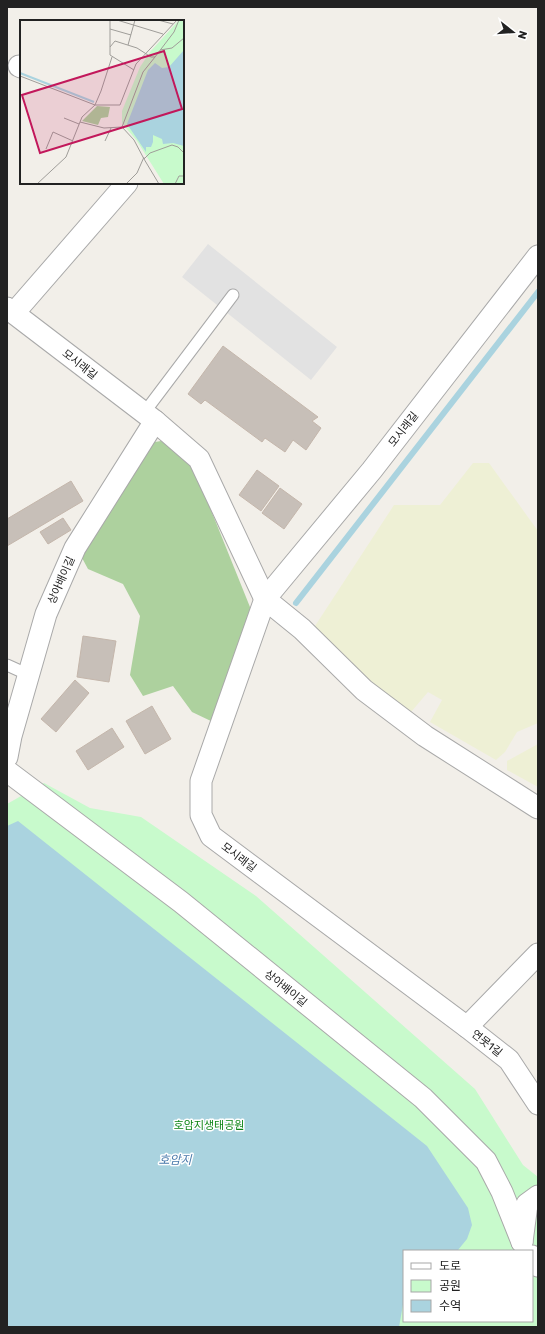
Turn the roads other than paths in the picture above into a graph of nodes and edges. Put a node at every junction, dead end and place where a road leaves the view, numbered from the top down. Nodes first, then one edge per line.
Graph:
1 (127, 184) edge
2 (538, 256) edge
3 (233, 295) dead end
4 (10, 310) edge
5 (150, 417) junction
6 (264, 599) junction
7 (7, 665) edge
8 (28, 675) junction
9 (7, 757) edge
10 (7, 771) edge
11 (538, 808) edge
12 (538, 954) edge
13 (467, 1027) junction
14 (538, 1104) edge
15 (538, 1196) edge
16 (528, 1250) edge

1 - 4 street
2 - 6 street, 모시래길
3 - 5 lane
4 - 5 street, 모시래길
5 - 6 street, 모시래길
5 - 8 street, 상아배이길
6 - 11 street
6 - 13 street, 모시래길
7 - 8 lane
8 - 9 street, 상아배이길
10 - 16 street, 상아배이길
12 - 13 street, 연못1길
13 - 14 street, 연못1길
15 - 16 street

